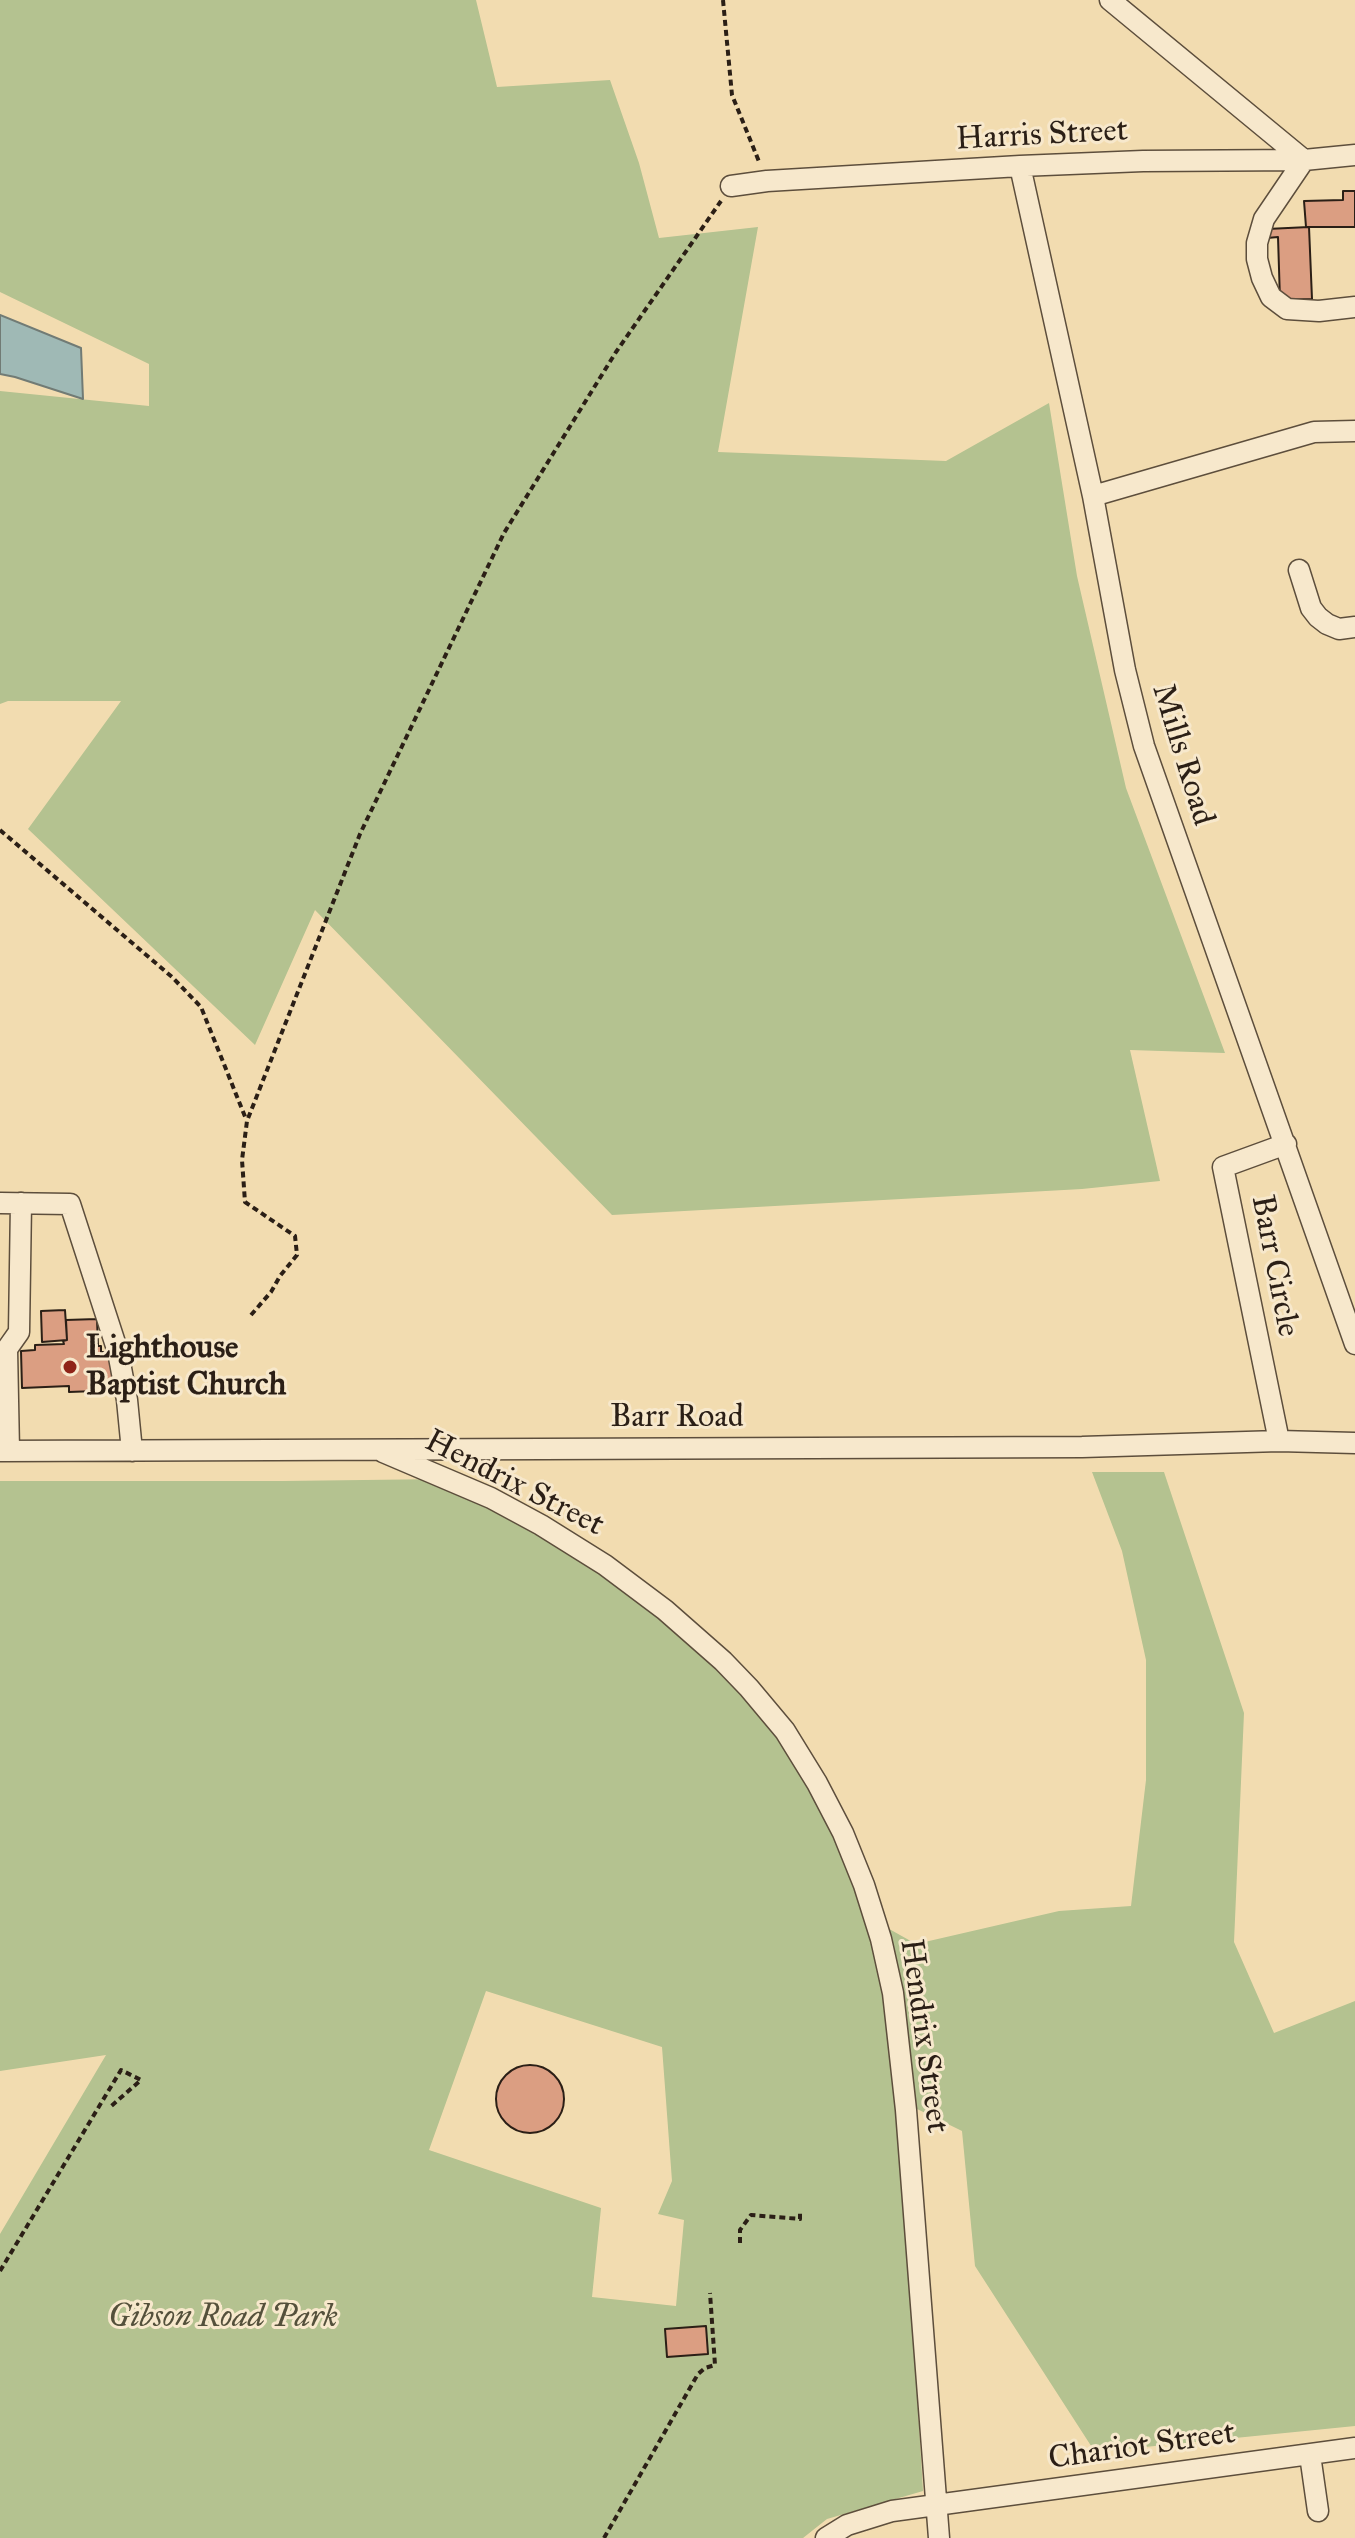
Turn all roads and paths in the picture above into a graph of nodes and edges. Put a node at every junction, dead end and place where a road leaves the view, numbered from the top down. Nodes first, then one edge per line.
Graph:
1 (723, 0) edge
2 (1110, 0) edge
3 (1355, 155) edge
4 (1304, 160) junction
5 (1020, 166) junction
6 (767, 181) junction
7 (731, 186) joint
8 (1355, 307) edge
9 (1355, 431) edge
10 (1093, 496) junction
11 (1299, 570) dead end
12 (1355, 627) edge
13 (0, 830) edge
14 (247, 1121) junction
15 (1286, 1144) junction
16 (10, 1203) edge
17 (251, 1315) dead end
18 (1355, 1344) edge
19 (1279, 1441) junction
20 (1355, 1443) edge
21 (376, 1449) junction
22 (4, 1451) edge
23 (132, 1451) junction
24 (109, 2108) dead end
25 (800, 2212) dead end
26 (740, 2243) dead end
27 (0, 2271) edge
28 (710, 2293) dead end
29 (1355, 2448) edge
30 (1310, 2455) junction
31 (936, 2505) junction
32 (1318, 2511) dead end
33 (604, 2538) edge
34 (826, 2538) edge
35 (939, 2538) edge

1 - 6 path
2 - 4 street
3 - 4 street, Harris Street
4 - 5 street, Harris Street
4 - 8 street
5 - 6 street, Harris Street
5 - 10 street, Mills Road
6 - 7 street, Harris Street
7 - 14 path
9 - 10 street
10 - 15 street, Mills Road
11 - 12 street
13 - 14 path
14 - 17 path
15 - 18 street, Mills Road
15 - 19 street, Barr Circle
16 - 22 street
16 - 23 street
19 - 20 street, Barr Road
19 - 21 street, Barr Road
21 - 23 street, Barr Road
21 - 31 street, Hendrix Street
22 - 23 street, Barr Road
24 - 27 path
25 - 26 path
28 - 33 path
29 - 30 street, Chariot Street
30 - 31 street, Chariot Street
30 - 32 street
31 - 34 street, Chariot Street
31 - 35 street, Hendrix Street

